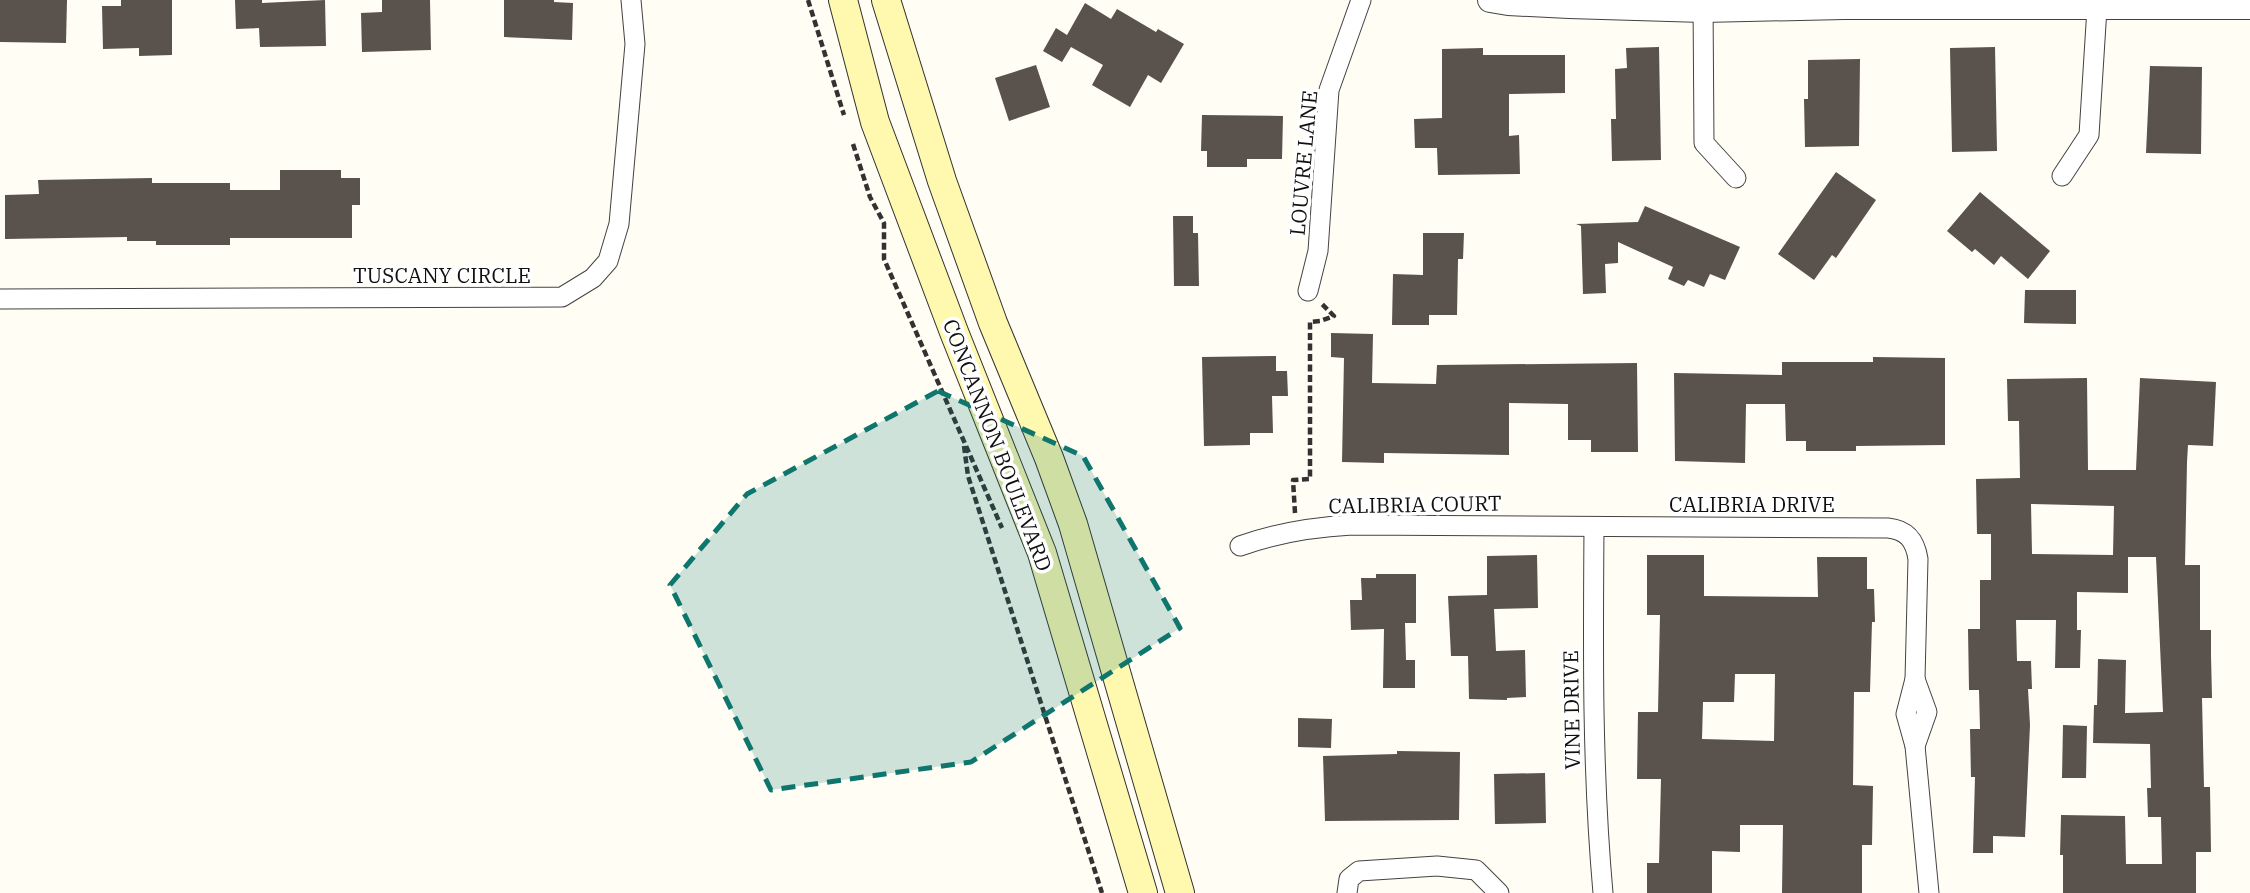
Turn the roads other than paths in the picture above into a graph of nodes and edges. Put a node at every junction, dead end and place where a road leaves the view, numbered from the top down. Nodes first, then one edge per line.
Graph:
1 (631, 0) edge
2 (843, 0) edge
3 (886, 0) edge
4 (1361, 0) edge
5 (1490, 0) edge
6 (1703, 5) edge
7 (2097, 8) junction
8 (2250, 8) edge
9 (2062, 176) dead end
10 (1736, 178) dead end
11 (1308, 291) dead end
12 (0, 299) edge
13 (1594, 527) junction
14 (1240, 546) dead end
15 (1143, 893) edge
16 (1180, 893) edge
17 (1348, 893) edge
18 (1499, 893) edge
19 (1603, 893) edge
20 (1928, 893) edge

1 - 12 street, TUSCANY CIRCLE
2 - 15 main road, CONCANNON BOULEVARD
3 - 16 main road, CONCANNON BOULEVARD
4 - 11 street, LOUVRE LANE
5 - 6 street
6 - 7 street
6 - 10 street
7 - 8 street
7 - 9 street
13 - 14 street, CALIBRIA COURT
13 - 19 street, VINE DRIVE
13 - 20 street, CALIBRIA DRIVE
17 - 18 street

